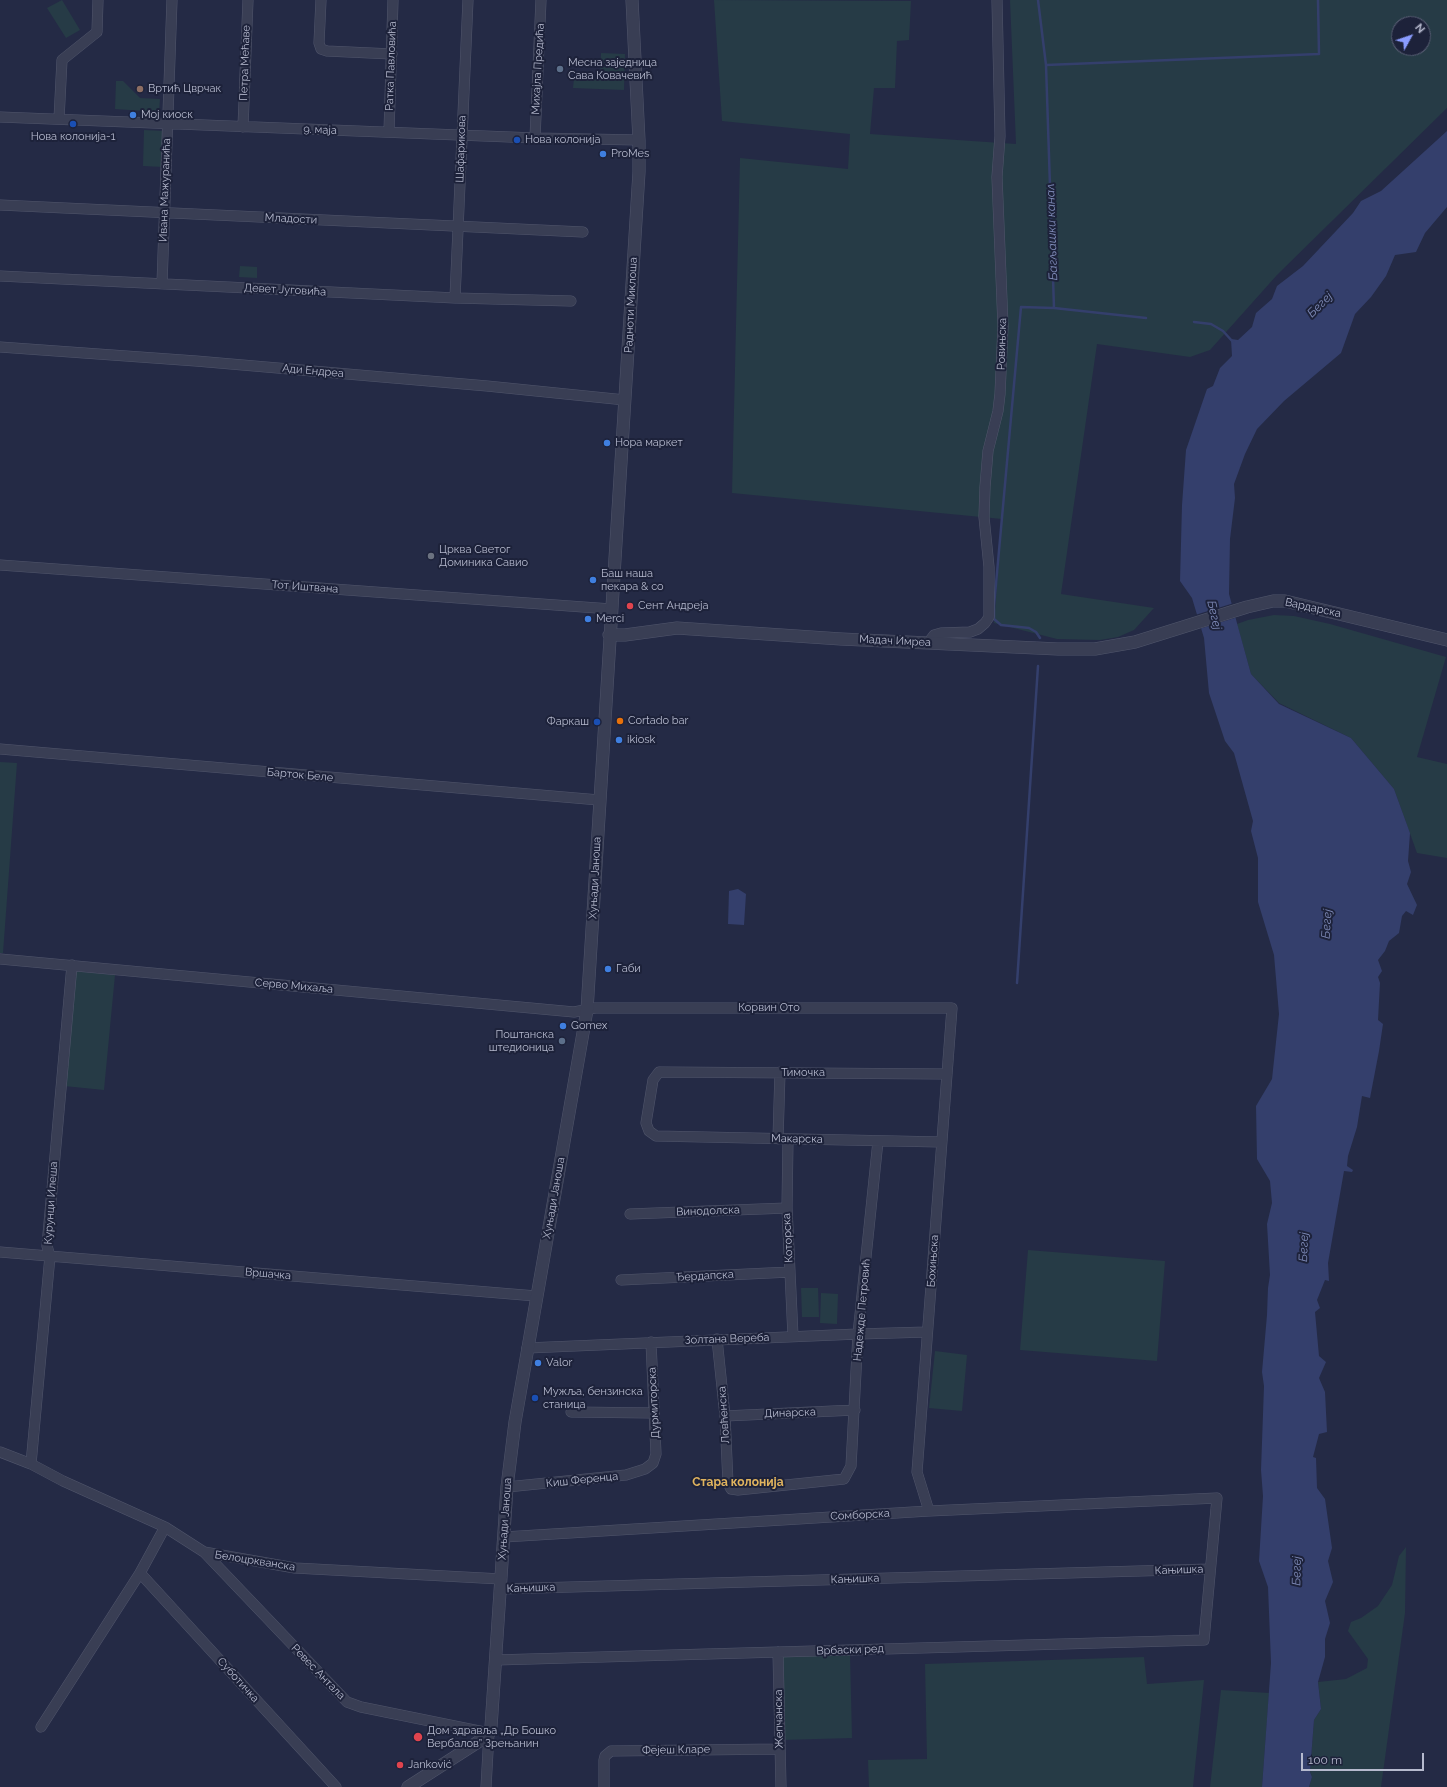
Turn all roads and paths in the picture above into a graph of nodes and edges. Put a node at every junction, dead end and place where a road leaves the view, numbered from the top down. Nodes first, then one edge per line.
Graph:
1 (98, 0) edge
2 (172, 0) edge
3 (248, 0) edge
4 (321, 0) edge
5 (394, 0) edge
6 (468, 0) edge
7 (542, 0) edge
8 (632, 0) edge
9 (997, 0) edge
10 (392, 54) junction
11 (0, 117) edge
12 (59, 119) junction
13 (168, 124) junction
14 (243, 127) junction
15 (389, 132) junction
16 (461, 135) junction
17 (536, 138) junction
18 (639, 140) junction
19 (0, 205) edge
20 (164, 212) junction
21 (458, 226) junction
22 (583, 232) dead end
23 (0, 276) edge
24 (162, 284) junction
25 (455, 298) junction
26 (571, 301) dead end
27 (0, 347) edge
28 (625, 400) junction
29 (0, 565) edge
30 (611, 609) junction
31 (1179, 628) joint
32 (609, 635) junction
33 (1447, 640) edge
34 (931, 643) junction
35 (0, 749) edge
36 (600, 800) junction
37 (0, 958) edge
38 (72, 965) junction
39 (952, 1008) joint
40 (587, 1010) junction
41 (780, 1072) junction
42 (947, 1074) junction
43 (653, 1135) joint
44 (783, 1139) junction
45 (878, 1141) junction
46 (941, 1142) junction
47 (787, 1208) junction
48 (630, 1214) dead end
49 (0, 1252) edge
50 (50, 1256) junction
51 (790, 1272) junction
52 (621, 1280) dead end
53 (536, 1296) junction
54 (927, 1332) junction
55 (858, 1334) junction
56 (793, 1336) junction
57 (717, 1340) junction
58 (651, 1342) junction
59 (527, 1348) junction
60 (855, 1410) junction
61 (570, 1412) dead end
62 (654, 1412) junction
63 (724, 1416) junction
64 (0, 1452) edge
65 (653, 1463) joint
66 (31, 1464) junction
67 (507, 1487) junction
68 (731, 1489) joint
69 (929, 1511) junction
70 (165, 1527) junction
71 (504, 1537) junction
72 (204, 1552) junction
73 (1210, 1569) junction
74 (140, 1573) junction
75 (500, 1584) junction
76 (778, 1652) junction
77 (495, 1660) junction
78 (41, 1727) dead end
79 (489, 1733) junction
80 (780, 1749) junction
81 (336, 1787) edge
82 (408, 1787) edge
83 (486, 1787) edge
84 (604, 1787) edge
85 (781, 1787) edge

1 - 12 street
2 - 13 street, Ивана Мажуранића
3 - 14 street, Петра Мећаве
4 - 10 street
5 - 10 street, Ратка Павловића
6 - 16 street, Шафарикова
7 - 17 street, Михајла Предића
8 - 18 street, Радноти Миклоша
9 - 34 street, Ровињска
10 - 15 street, Ратка Павловића
11 - 12 street, 9. маја
12 - 13 street, 9. маја
13 - 14 street, 9. маја
13 - 20 street, Ивана Мажуранића
14 - 15 street, 9. маја
15 - 16 street, 9. маја
16 - 17 street, 9. маја
16 - 21 street, Шафарикова
17 - 18 street, 9. маја
18 - 28 street, Радноти Миклоша
19 - 20 street, Младости
20 - 21 street, Младости
20 - 24 street, Ивана Мажуранића
21 - 22 street, Младости
21 - 25 street, Шафарикова
23 - 24 street, Девет Југовића
24 - 25 street, Девет Југовића
25 - 26 street, Девет Југовића
27 - 28 street, Ади Ендреа
28 - 30 street, Радноти Миклоша
29 - 30 street, Тот Иштвана
30 - 32 street, Хуњади Јаноша
31 - 33 street, Вардарска
31 - 34 street, Мадач Имреа
32 - 34 street, Мадач Имреа
32 - 36 street, Хуњади Јаноша
35 - 36 street, Барток Беле
36 - 40 street, Хуњади Јаноша
37 - 38 street, Серво Михаља
38 - 40 street, Серво Михаља
38 - 50 street, Курунци Илеша
39 - 40 street, Корвин Ото
39 - 42 street, Бохињска
40 - 53 street, Хуњади Јаноша
41 - 42 street, Тимочка
41 - 43 street, Тимочка
41 - 44 street, Которска
42 - 46 street, Бохињска
43 - 44 street, Макарска
44 - 45 street, Макарска
44 - 47 street, Которска
45 - 46 street, Макарска
45 - 55 street, Надежде Петровић
46 - 54 street, Бохињска
47 - 48 street, Винодолска
47 - 51 street, Которска
49 - 50 street, Вршачка
50 - 53 street, Вршачка
50 - 66 street, Курунци Илеша
51 - 52 street, Ђердапска
51 - 56 street, Которска
53 - 59 street, Хуњади Јаноша
54 - 55 street, Золтана Вереба
54 - 69 street, Бохињска
55 - 56 street, Золтана Вереба
55 - 60 street, Надежде Петровић
56 - 57 street, Золтана Вереба
57 - 58 street, Золтана Вереба
57 - 63 street, Ловћенска
58 - 59 street, Золтана Вереба
58 - 62 street, Дурмиторска
59 - 67 street, Хуњади Јаноша
60 - 63 street, Динарска
60 - 68 street, Надежде Петровић
61 - 62 street
62 - 65 street, Дурмиторска
63 - 68 street, Ловћенска
64 - 66 street, Белоцркванска
65 - 67 street, Киш Ференца
66 - 70 street, Белоцркванска
67 - 71 street, Хуњади Јаноша
69 - 71 street, Сомборска
69 - 73 street, Сомборска
70 - 72 street, Белоцркванска
70 - 74 street
71 - 75 street, Хуњади Јаноша
72 - 75 street, Белоцркванска
72 - 79 street, Ревес Антала
73 - 75 street, Кањишка
73 - 76 street, Врбаски ред
74 - 78 street
74 - 81 street, Суботичка
75 - 77 street, Хуњади Јаноша
76 - 77 street, Врбаски ред
76 - 80 street, Жепчанска
77 - 79 street, Хуњади Јаноша
79 - 82 street
79 - 83 street, Хуњади Јаноша
80 - 84 street, Фејеш Кларе
80 - 85 street, Жепчанска

